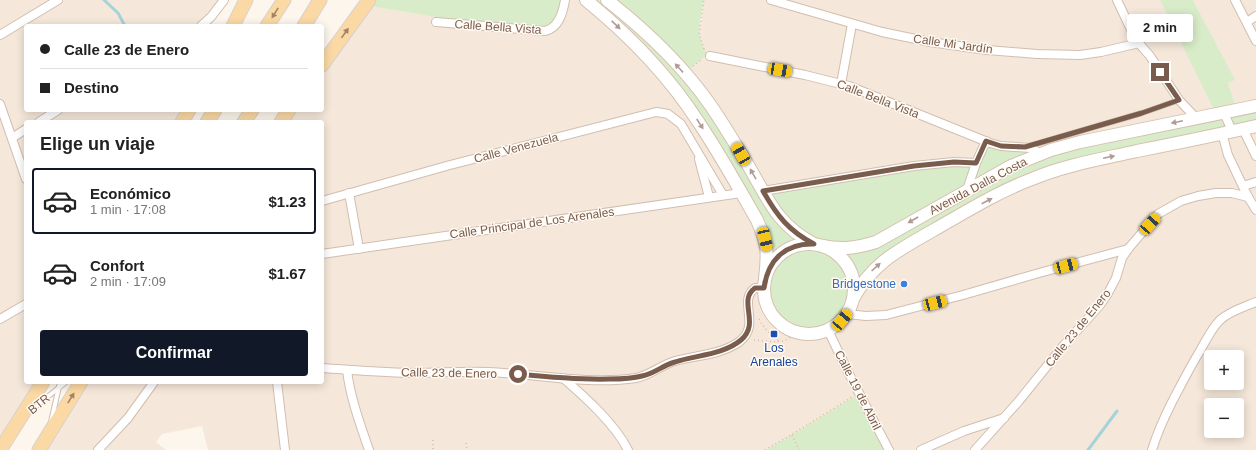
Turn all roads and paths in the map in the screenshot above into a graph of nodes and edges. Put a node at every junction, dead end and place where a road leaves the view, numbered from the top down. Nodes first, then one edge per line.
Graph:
1 (58, 0) edge
2 (224, 0) edge
3 (246, 0) edge
4 (284, 0) edge
5 (320, 0) edge
6 (369, 0) edge
7 (565, 0) edge
8 (586, 0) edge
9 (607, 0) edge
10 (704, 0) edge
11 (771, 0) edge
12 (1117, 0) edge
13 (1235, 0) edge
14 (43, 4) edge
15 (1256, 16) edge
16 (436, 22) dead end
17 (1247, 22) junction
18 (203, 24) edge
19 (234, 24) edge
20 (268, 24) edge
21 (305, 24) edge
22 (852, 24) junction
23 (0, 35) edge
24 (1256, 41) edge
25 (1139, 43) junction
26 (710, 56) junction
27 (324, 62) edge
28 (684, 74) junction
29 (841, 84) junction
30 (1179, 100) junction
31 (0, 104) edge
32 (1256, 106) edge
33 (55, 112) edge
34 (1224, 113) junction
35 (1196, 118) junction
36 (41, 120) edge
37 (1256, 126) edge
38 (24, 131) edge
39 (1232, 131) junction
40 (12, 138) junction
41 (986, 141) junction
42 (1025, 147) junction
43 (696, 149) junction
44 (1041, 154) junction
45 (1256, 156) edge
46 (976, 163) junction
47 (24, 173) edge
48 (1256, 182) edge
49 (1243, 186) junction
50 (967, 190) junction
51 (763, 191) junction
52 (349, 193) junction
53 (741, 193) junction
54 (723, 195) junction
55 (709, 197) junction
56 (1248, 197) junction
57 (324, 200) edge
58 (1256, 210) edge
59 (818, 245) junction
60 (359, 249) junction
61 (1128, 249) junction
62 (324, 254) edge
63 (765, 283) junction
64 (853, 299) junction
65 (1256, 302) edge
66 (24, 305) edge
67 (847, 314) junction
68 (758, 318) dead end
69 (0, 319) edge
70 (828, 330) junction
71 (796, 332) junction
72 (742, 339) junction
73 (780, 342) junction
74 (324, 368) edge
75 (347, 370) junction
76 (563, 378) junction
77 (42, 384) edge
78 (60, 384) edge
79 (64, 384) edge
80 (80, 384) edge
81 (153, 384) edge
82 (277, 384) edge
83 (59, 388) junction
84 (859, 392) junction
85 (1004, 418) junction
86 (18, 421) junction
87 (792, 435) junction
88 (47, 438) junction
89 (433, 440) dead end
90 (466, 443) dead end
91 (0, 450) edge
92 (39, 450) edge
93 (98, 450) edge
94 (285, 450) edge
95 (369, 450) edge
96 (433, 450) edge
97 (467, 450) edge
98 (628, 450) edge
99 (765, 450) edge
100 (799, 450) edge
101 (889, 450) edge
102 (921, 450) edge
103 (975, 450) edge
104 (1152, 450) edge

1 - 14 street
2 - 18 street
3 - 19 main road
4 -> 20 main road
5 - 21 main road
27 -> 6 main road
7 - 16 street, Calle Bella Vista
8 -> 53 street
28 -> 9 street
10 - 26 path
11 - 22 street, Calle Mi Jardín
12 - 25 street
13 - 17 street
14 - 23 street
15 - 17 street
17 - 24 street
22 - 25 street, Calle Mi Jardín
22 - 29 street
25 - 30 street
26 - 28 path
26 - 29 street, Calle Bella Vista
51 -> 28 street
29 - 41 street, Calle Bella Vista
30 - 35 street
30 - 42 lane
31 - 40 street
32 - 34 street, Avenida Dalla Costa
33 - 36 street
34 - 35 street, Avenida Dalla Costa
34 - 39 street
35 -> 44 street, Avenida Dalla Costa
37 - 39 street, Avenida Dalla Costa
38 - 40 street
39 - 45 street
39 - 49 street
64 -> 39 street, Avenida Dalla Costa
40 - 47 street
41 - 42 street, Calle Bella Vista
41 - 46 street
42 - 44 street, Calle Bella Vista
43 - 52 street, Calle Venezuela
43 - 54 street, Calle Venezuela
43 - 55 street, Calle Venezuela
44 - 50 street, Avenida Dalla Costa
46 - 50 street
46 - 51 street
48 - 49 street
49 - 56 street
50 -> 59 street, Avenida Dalla Costa
51 - 59 street
52 - 57 street, Calle Venezuela
52 - 60 street
53 - 54 street, Calle Principal de Los Arenales
53 - 63 street
54 - 55 street, Calle Principal de Los Arenales
55 - 60 street, Calle Principal de Los Arenales
56 - 58 street
56 - 61 street, Calle 23 de Enero
59 - 63 street
59 - 64 street
60 - 62 street, Calle Principal de Los Arenales
61 - 67 street
61 - 85 street, Calle 23 de Enero
63 - 71 street
63 - 72 street
64 - 67 street
65 - 104 street
66 - 69 street
67 - 70 street
68 - 73 path
70 - 71 street
70 - 84 street, Calle 19 de Abril
71 - 73 path
72 - 73 path
72 - 76 street, Calle 23 de Enero
74 - 75 street, Calle 23 de Enero
75 - 76 street, Calle 23 de Enero
75 - 95 street
76 - 98 street
77 - 86 main road
78 - 83 lane, BTR
79 - 83 lane, BTR
88 -> 80 main road
81 - 93 street
82 - 94 street
83 - 86 lane, BTR
83 - 88 lane, BTR
84 - 87 path
84 - 101 street, Calle 19 de Abril
85 - 102 street
85 - 103 street, Calle 23 de Enero
86 - 91 main road
87 - 99 path
87 - 100 path
88 - 92 main road
89 - 96 path
90 - 97 path

